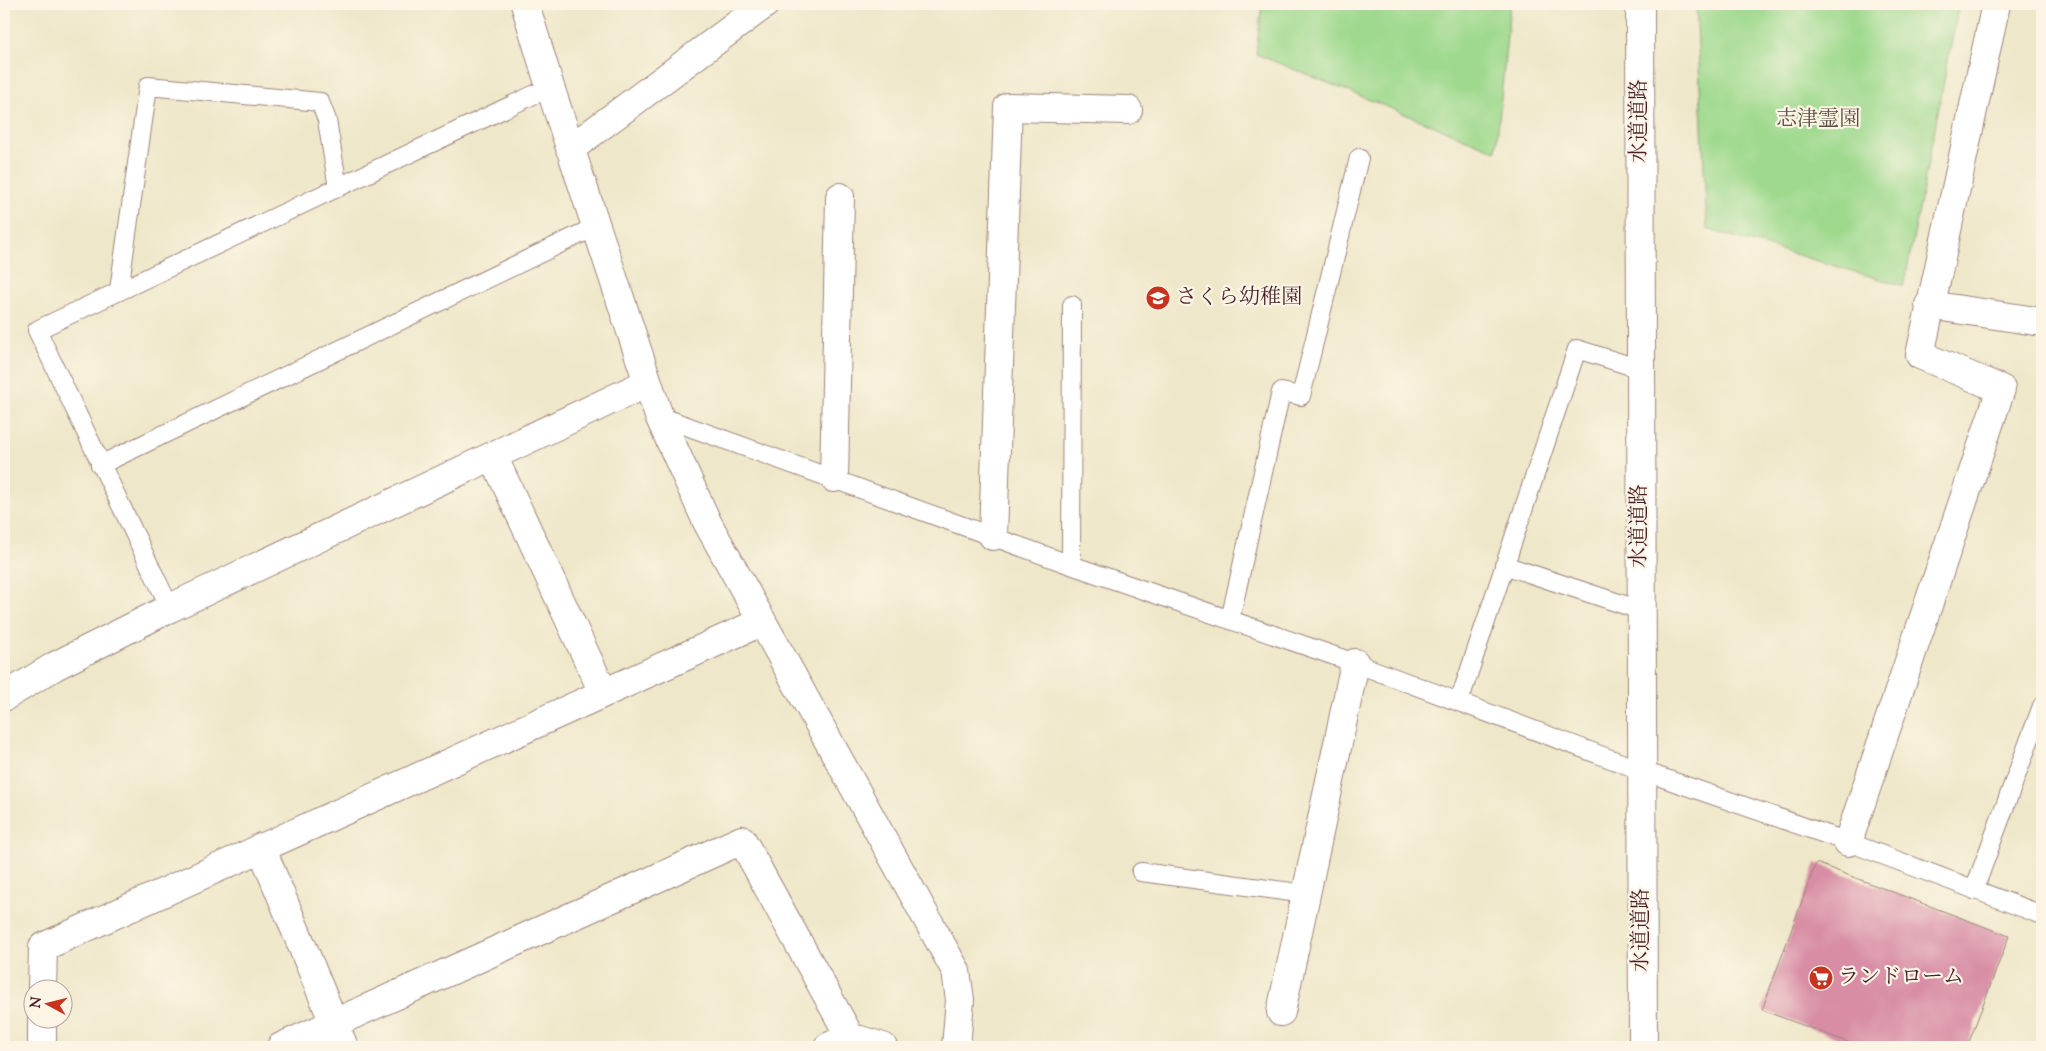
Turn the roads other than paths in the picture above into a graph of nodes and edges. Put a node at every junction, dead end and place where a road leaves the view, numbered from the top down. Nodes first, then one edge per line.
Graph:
1 (525, 4) edge
2 (765, 4) edge
3 (1640, 4) edge
4 (1996, 4) edge
5 (550, 88) junction
6 (1128, 110) dead end
7 (570, 149) junction
8 (1359, 158) dead end
9 (338, 188) junction
10 (840, 197) dead end
11 (597, 226) junction
12 (119, 290) junction
13 (1072, 305) dead end
14 (1929, 305) junction
15 (2042, 322) edge
16 (1640, 369) junction
17 (647, 383) junction
18 (659, 416) junction
19 (493, 456) junction
20 (100, 465) junction
21 (834, 478) junction
22 (994, 536) junction
23 (1071, 565) junction
24 (1504, 565) junction
25 (170, 608) junction
26 (1640, 610) junction
27 (1230, 620) junction
28 (761, 622) junction
29 (1355, 663) junction
30 (603, 692) junction
31 (4, 697) edge
32 (1459, 702) junction
33 (2042, 706) edge
34 (2037, 739) edge
35 (1640, 770) junction
36 (1848, 842) junction
37 (261, 847) junction
38 (1141, 872) dead end
39 (1974, 890) junction
40 (1306, 894) junction
41 (2042, 915) edge
42 (42, 978) edge
43 (1281, 1012) dead end
44 (42, 1028) edge
45 (339, 1035) edge
46 (859, 1044) edge
47 (42, 1047) edge
48 (281, 1047) edge
49 (956, 1047) edge
50 (1643, 1047) edge

1 - 5 street
2 - 7 street
3 - 16 street, 水道道路
4 - 14 street
5 - 7 street
5 - 9 lane
6 - 22 street
7 - 11 street
8 - 27 lane
9 - 12 lane
9 - 12 lane
10 - 21 street
11 - 17 street
11 - 20 lane
12 - 20 lane
13 - 23 lane
14 - 15 street
14 - 36 street
16 - 24 lane
16 - 26 street, 水道道路
17 - 18 street
17 - 19 street
18 - 21 lane
18 - 28 street
19 - 25 street
19 - 30 street
20 - 25 lane
21 - 22 lane
22 - 23 lane
23 - 27 lane
24 - 26 lane
24 - 32 lane
25 - 31 street
26 - 35 street, 水道道路
27 - 29 lane
28 - 30 street
28 - 49 street
29 - 32 lane
29 - 40 street
30 - 37 street
32 - 35 lane
33 - 34 lane
34 - 39 lane
35 - 36 lane
35 - 50 street, 水道道路
36 - 39 lane
37 - 42 street
37 - 45 street
38 - 40 lane
39 - 41 lane
40 - 43 street
44 - 47 street
45 - 46 street
45 - 48 street

